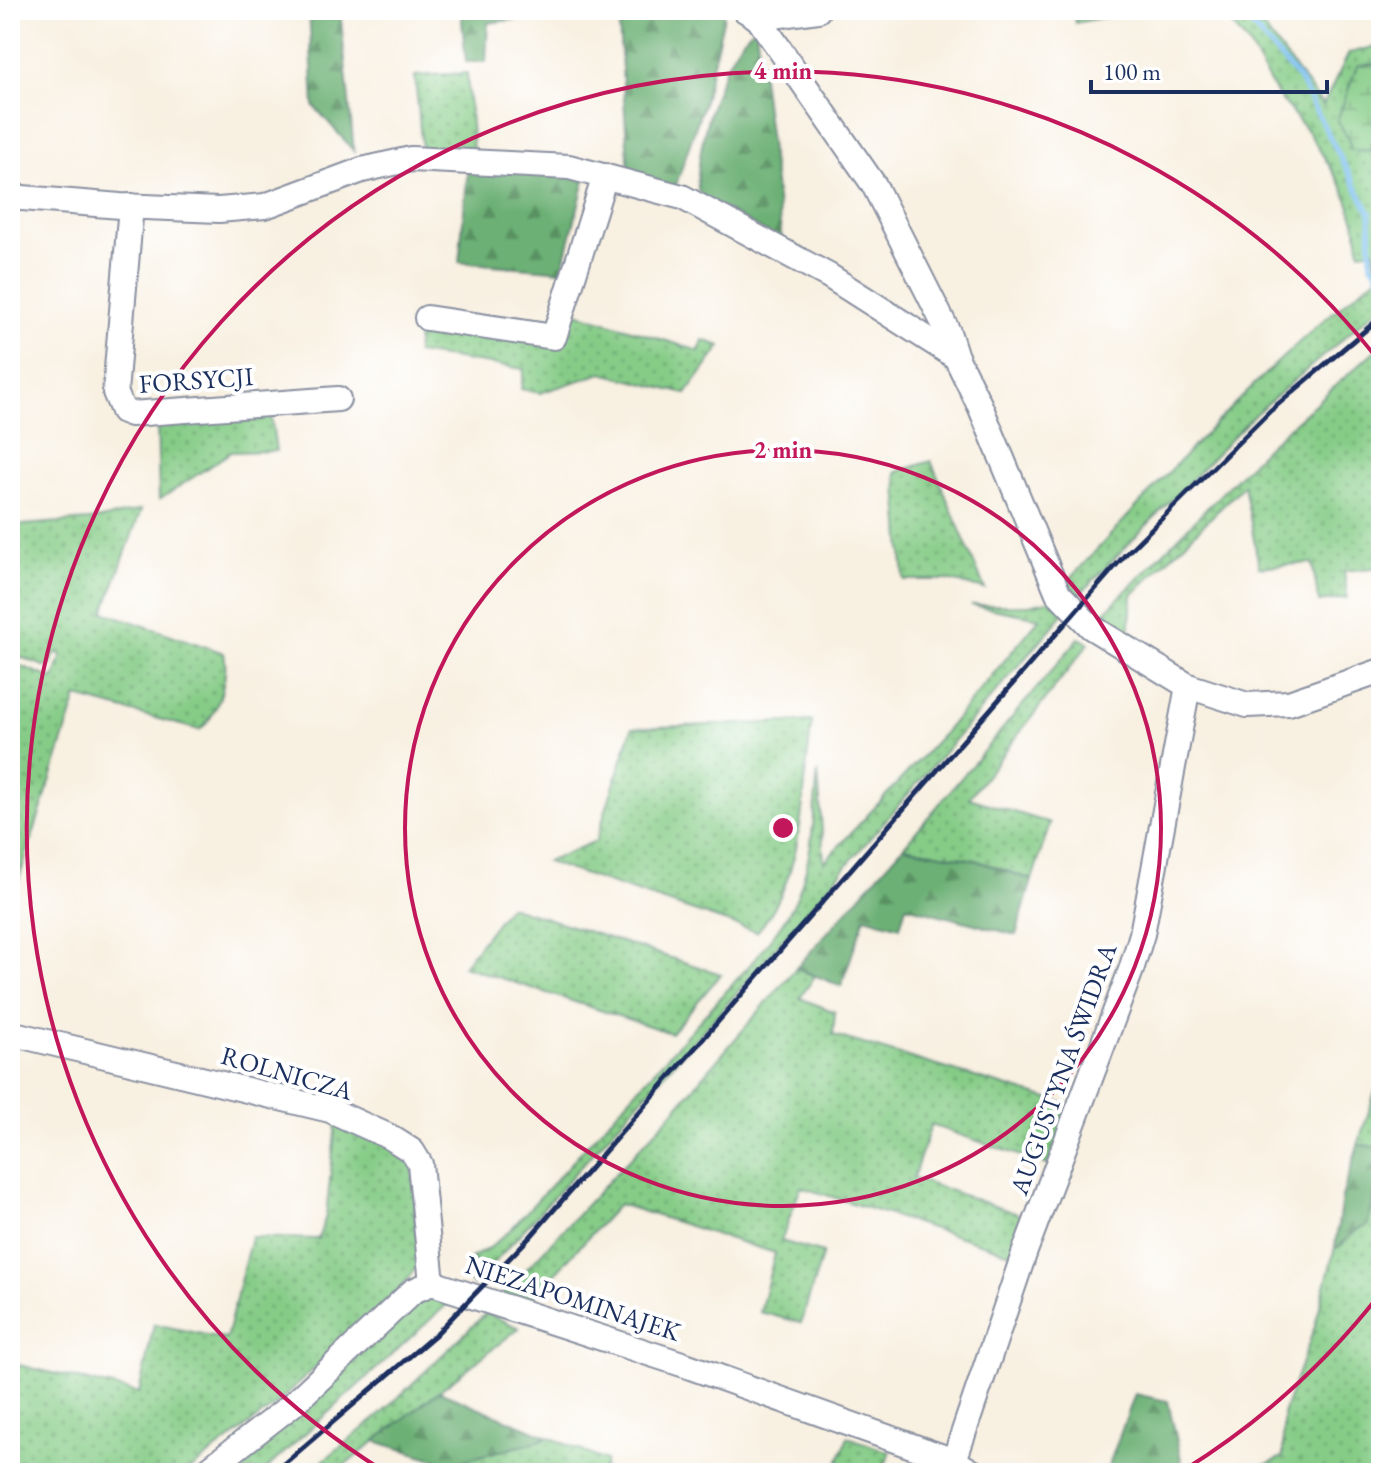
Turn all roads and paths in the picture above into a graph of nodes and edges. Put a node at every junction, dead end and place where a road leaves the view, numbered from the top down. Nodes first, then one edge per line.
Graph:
1 (818, 10) edge
2 (752, 14) edge
3 (605, 176) junction
4 (10, 197) edge
5 (131, 206) junction
6 (427, 318) dead end
7 (956, 357) junction
8 (338, 399) dead end
9 (1381, 671) edge
10 (1188, 686) junction
11 (10, 1033) edge
12 (432, 1283) junction
13 (964, 1467) edge
14 (204, 1473) edge

1 - 2 street
2 - 7 street
3 - 5 street
3 - 6 street
3 - 7 street
4 - 5 street
5 - 8 street, FORSYCJI
7 - 10 street
9 - 10 street
10 - 13 street, AUGUSTYNA ŚWIDRA
11 - 12 street, ROLNICZA
12 - 13 street, NIEZAPOMINAJEK
12 - 14 street, NIEZAPOMINAJEK

